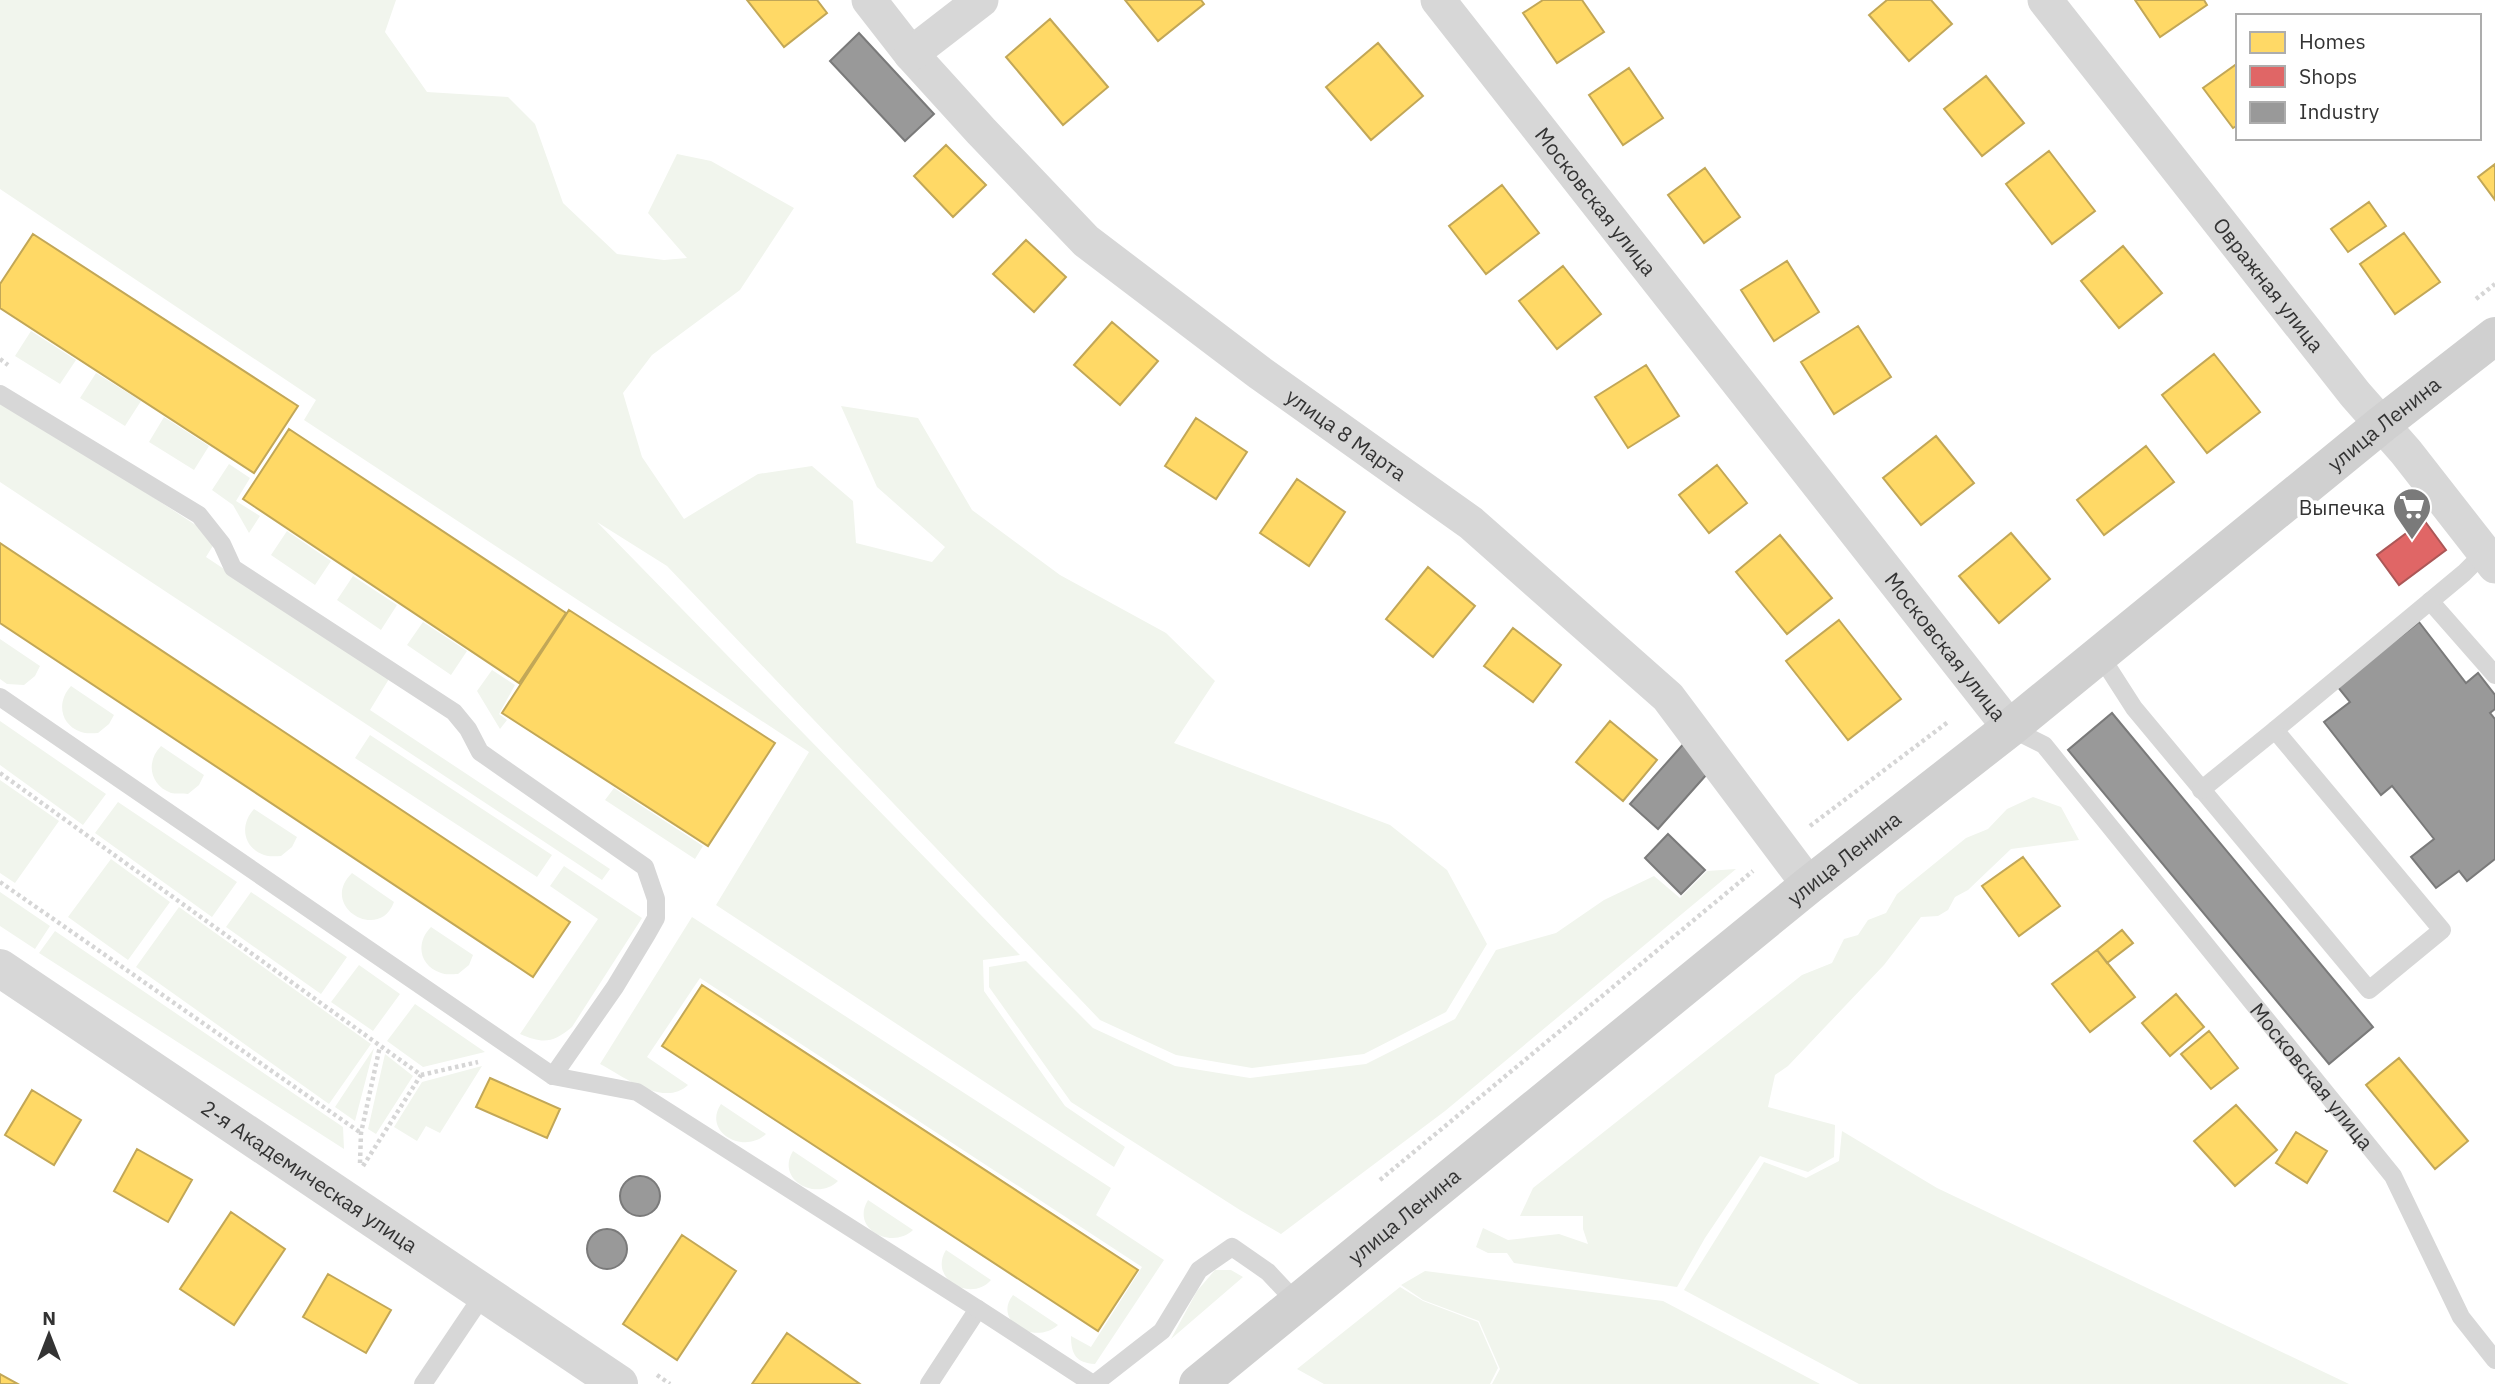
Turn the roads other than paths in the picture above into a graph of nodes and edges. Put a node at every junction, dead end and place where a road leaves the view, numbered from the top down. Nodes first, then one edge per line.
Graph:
1 (869, 0) edge
2 (981, 0) edge
3 (1438, 0) edge
4 (2045, 0) edge
5 (911, 54) junction
6 (2495, 336) edge
7 (0, 394) edge
8 (2382, 424) junction
9 (2489, 560) edge
10 (2430, 601) junction
11 (2100, 655) junction
12 (2495, 675) edge
13 (0, 696) edge
14 (2010, 728) junction
15 (2275, 730) junction
16 (2201, 790) junction
17 (1809, 885) junction
18 (0, 968) edge
19 (553, 1076) junction
20 (485, 1292) junction
21 (1298, 1304) junction
22 (978, 1309) junction
23 (2495, 1360) edge
24 (423, 1384) edge
25 (619, 1384) edge
26 (929, 1384) edge
27 (1094, 1384) edge
28 (1198, 1384) edge

1 - 5 street, улица 8 Марта
2 - 5 street
3 - 14 street, Московская улица
4 - 8 street, Овражная улица
5 - 17 street, улица 8 Марта
6 - 8 main road, улица Ленина
7 - 19 lane
8 - 9 street, Овражная улица
8 - 11 main road, улица Ленина
9 - 10 lane
10 - 12 lane
10 - 15 lane
11 - 14 main road, улица Ленина
11 - 16 lane
13 - 19 lane
14 - 17 main road, улица Ленина
14 - 23 lane, Московская улица
15 - 16 lane
15 - 16 lane
17 - 21 main road, улица Ленина
18 - 20 street, 2-я Академическая улица
19 - 22 lane
20 - 24 lane
20 - 25 street, 2-я Академическая улица
21 - 27 lane
21 - 28 main road, улица Ленина
22 - 26 lane
22 - 27 lane

